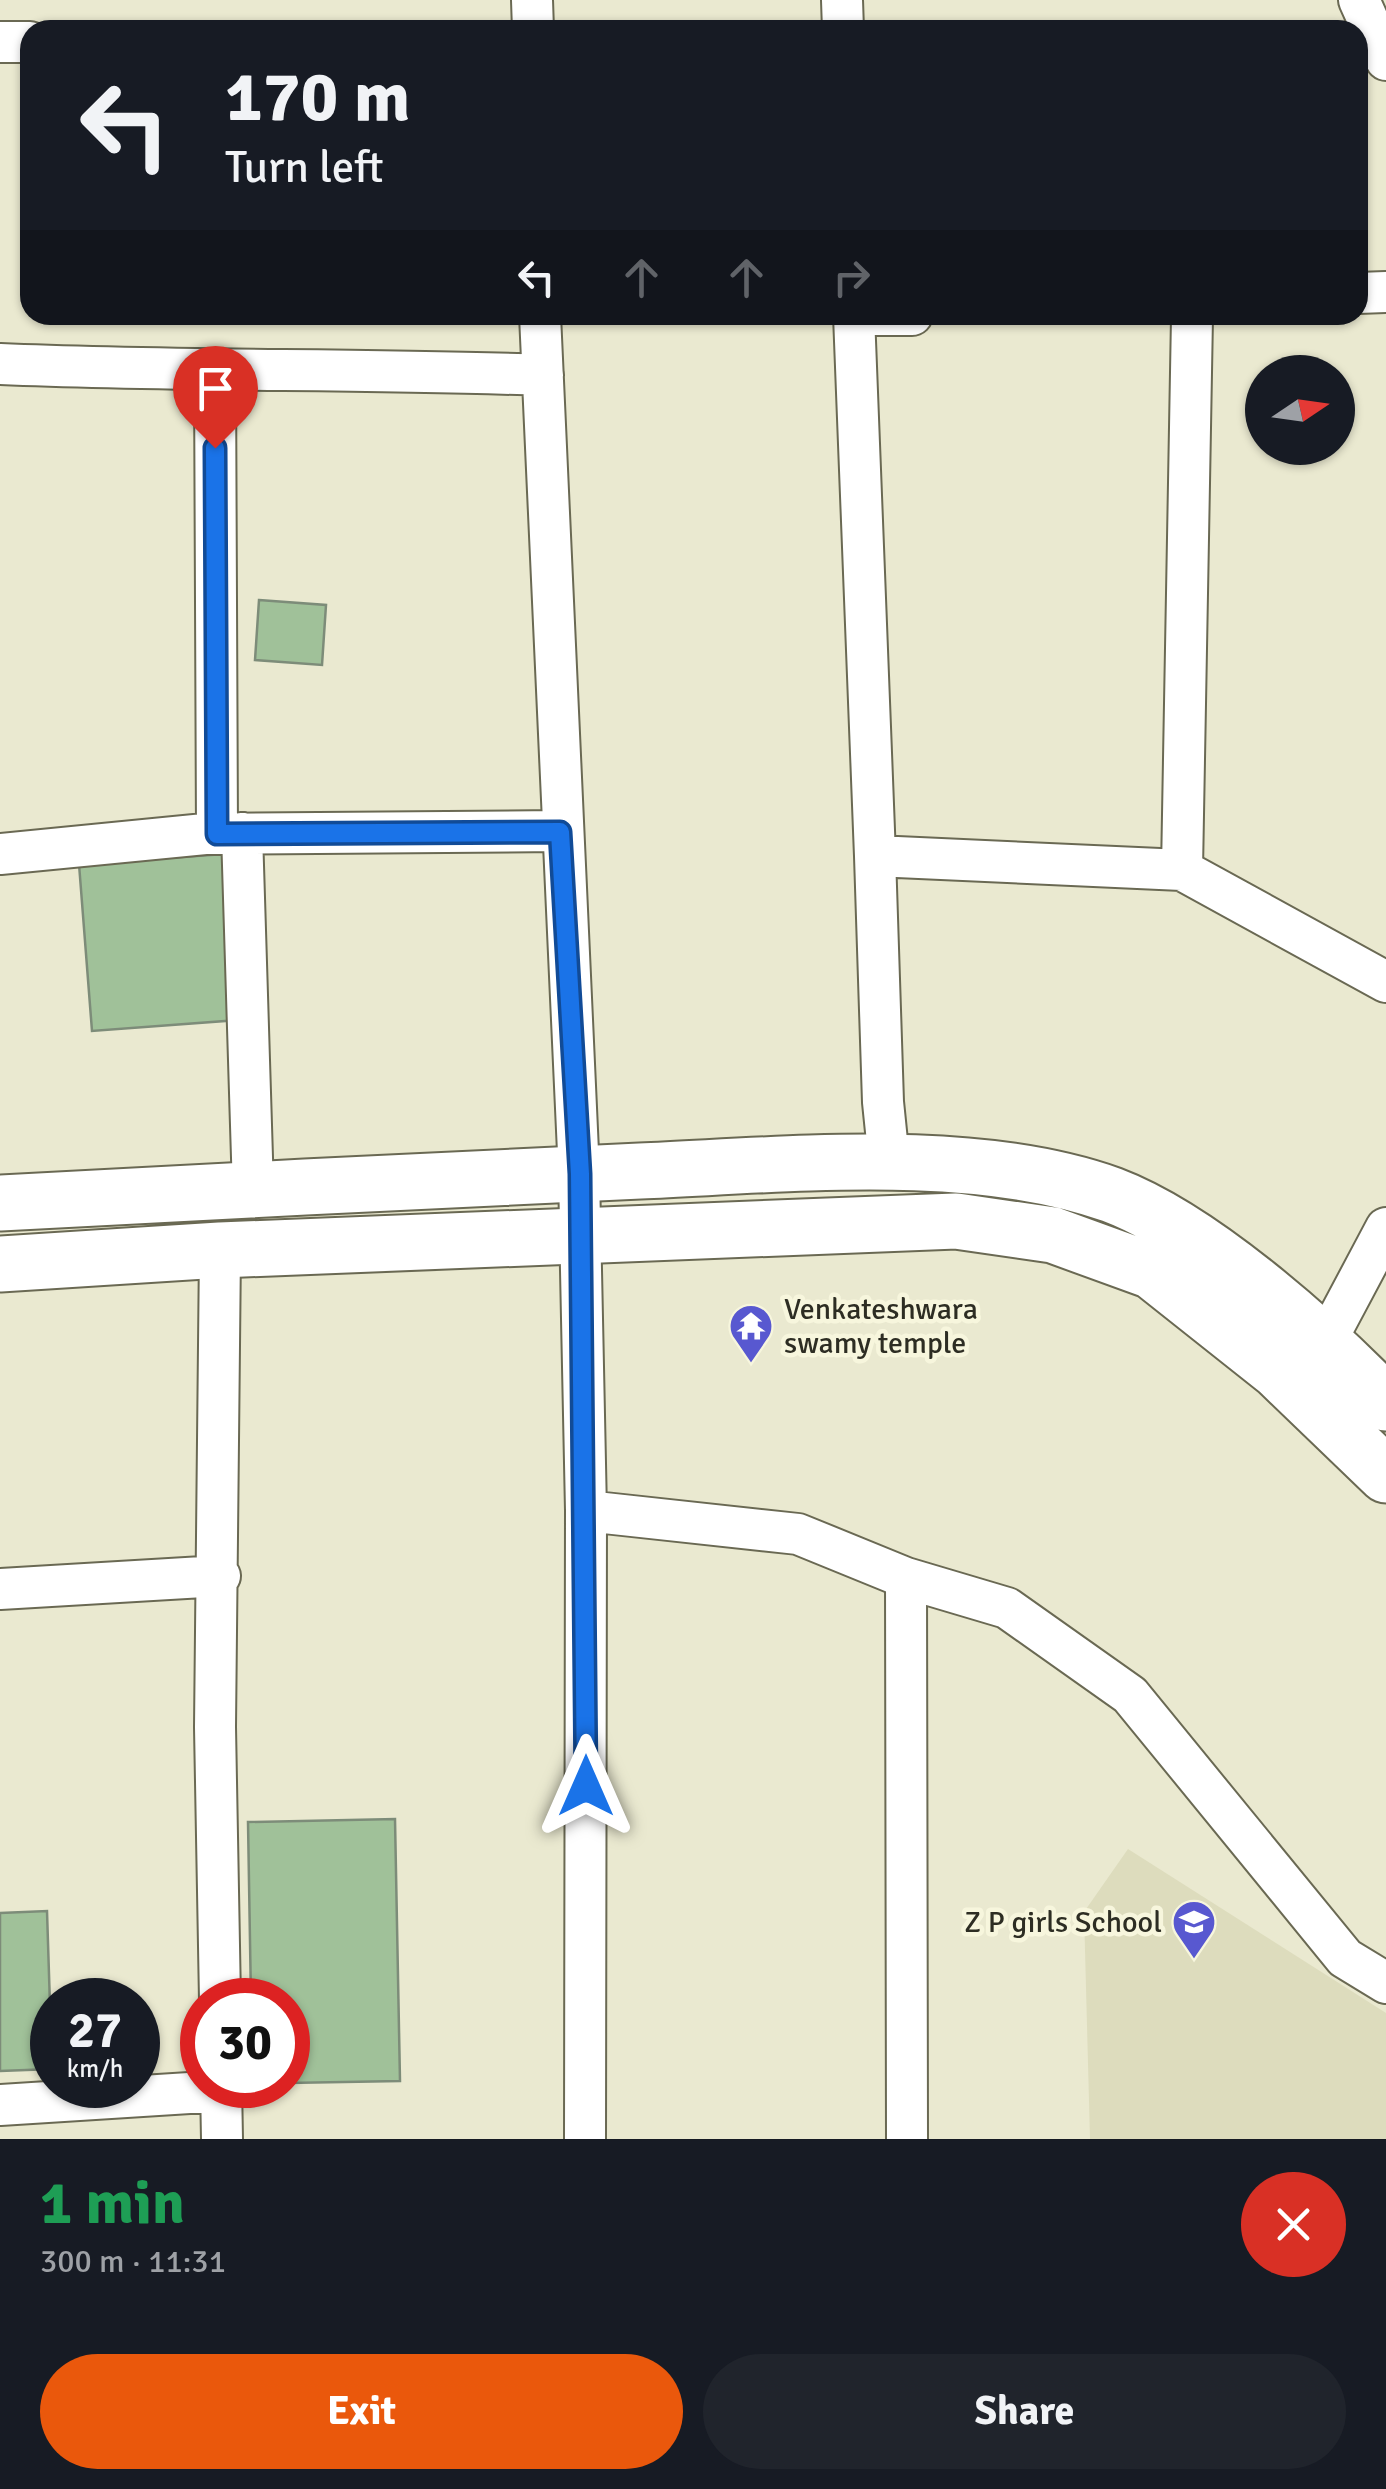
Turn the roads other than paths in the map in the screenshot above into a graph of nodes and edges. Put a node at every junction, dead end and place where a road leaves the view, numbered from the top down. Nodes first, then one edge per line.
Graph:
1 (1359, 0) edge
2 (1386, 60) edge
3 (540, 325) edge
4 (854, 325) edge
5 (1192, 325) edge
6 (0, 364) edge
7 (215, 371) junction
8 (543, 375) junction
9 (560, 832) junction
10 (230, 833) junction
11 (0, 854) edge
12 (875, 856) junction
13 (1182, 870) junction
14 (1386, 982) edge
15 (889, 1161) junction
16 (580, 1174) junction
17 (254, 1190) junction
18 (0, 1203) edge
19 (1386, 1228) edge
20 (580, 1234) junction
21 (220, 1250) junction
22 (0, 1264) edge
23 (1326, 1341) junction
24 (1386, 1403) edge
25 (1386, 1476) edge
26 (586, 1511) junction
27 (219, 1575) junction
28 (906, 1578) junction
29 (0, 1589) edge
30 (220, 1978) edge
31 (1386, 1983) edge
32 (180, 2091) edge
33 (0, 2105) edge
34 (221, 2108) edge
35 (222, 2139) edge
36 (585, 2139) edge
37 (907, 2139) edge

1 - 2 street
3 - 8 street
4 - 12 street
5 - 13 street
6 - 7 street
7 - 8 street
7 - 10 street
8 - 9 street
9 - 10 street
9 - 16 street
10 - 11 street
10 - 17 street
12 - 13 street
12 - 15 street
13 - 14 street
15 - 16 main road
15 - 23 main road
16 - 17 main road
16 - 20 street
17 - 18 main road
19 - 23 street
20 - 21 main road
20 - 25 main road
20 - 26 street
21 - 22 main road
21 - 27 street
23 - 24 main road
26 - 28 street
26 - 36 street
27 - 29 street
27 - 30 street
28 - 31 street
28 - 37 street
32 - 33 street
34 - 35 street

